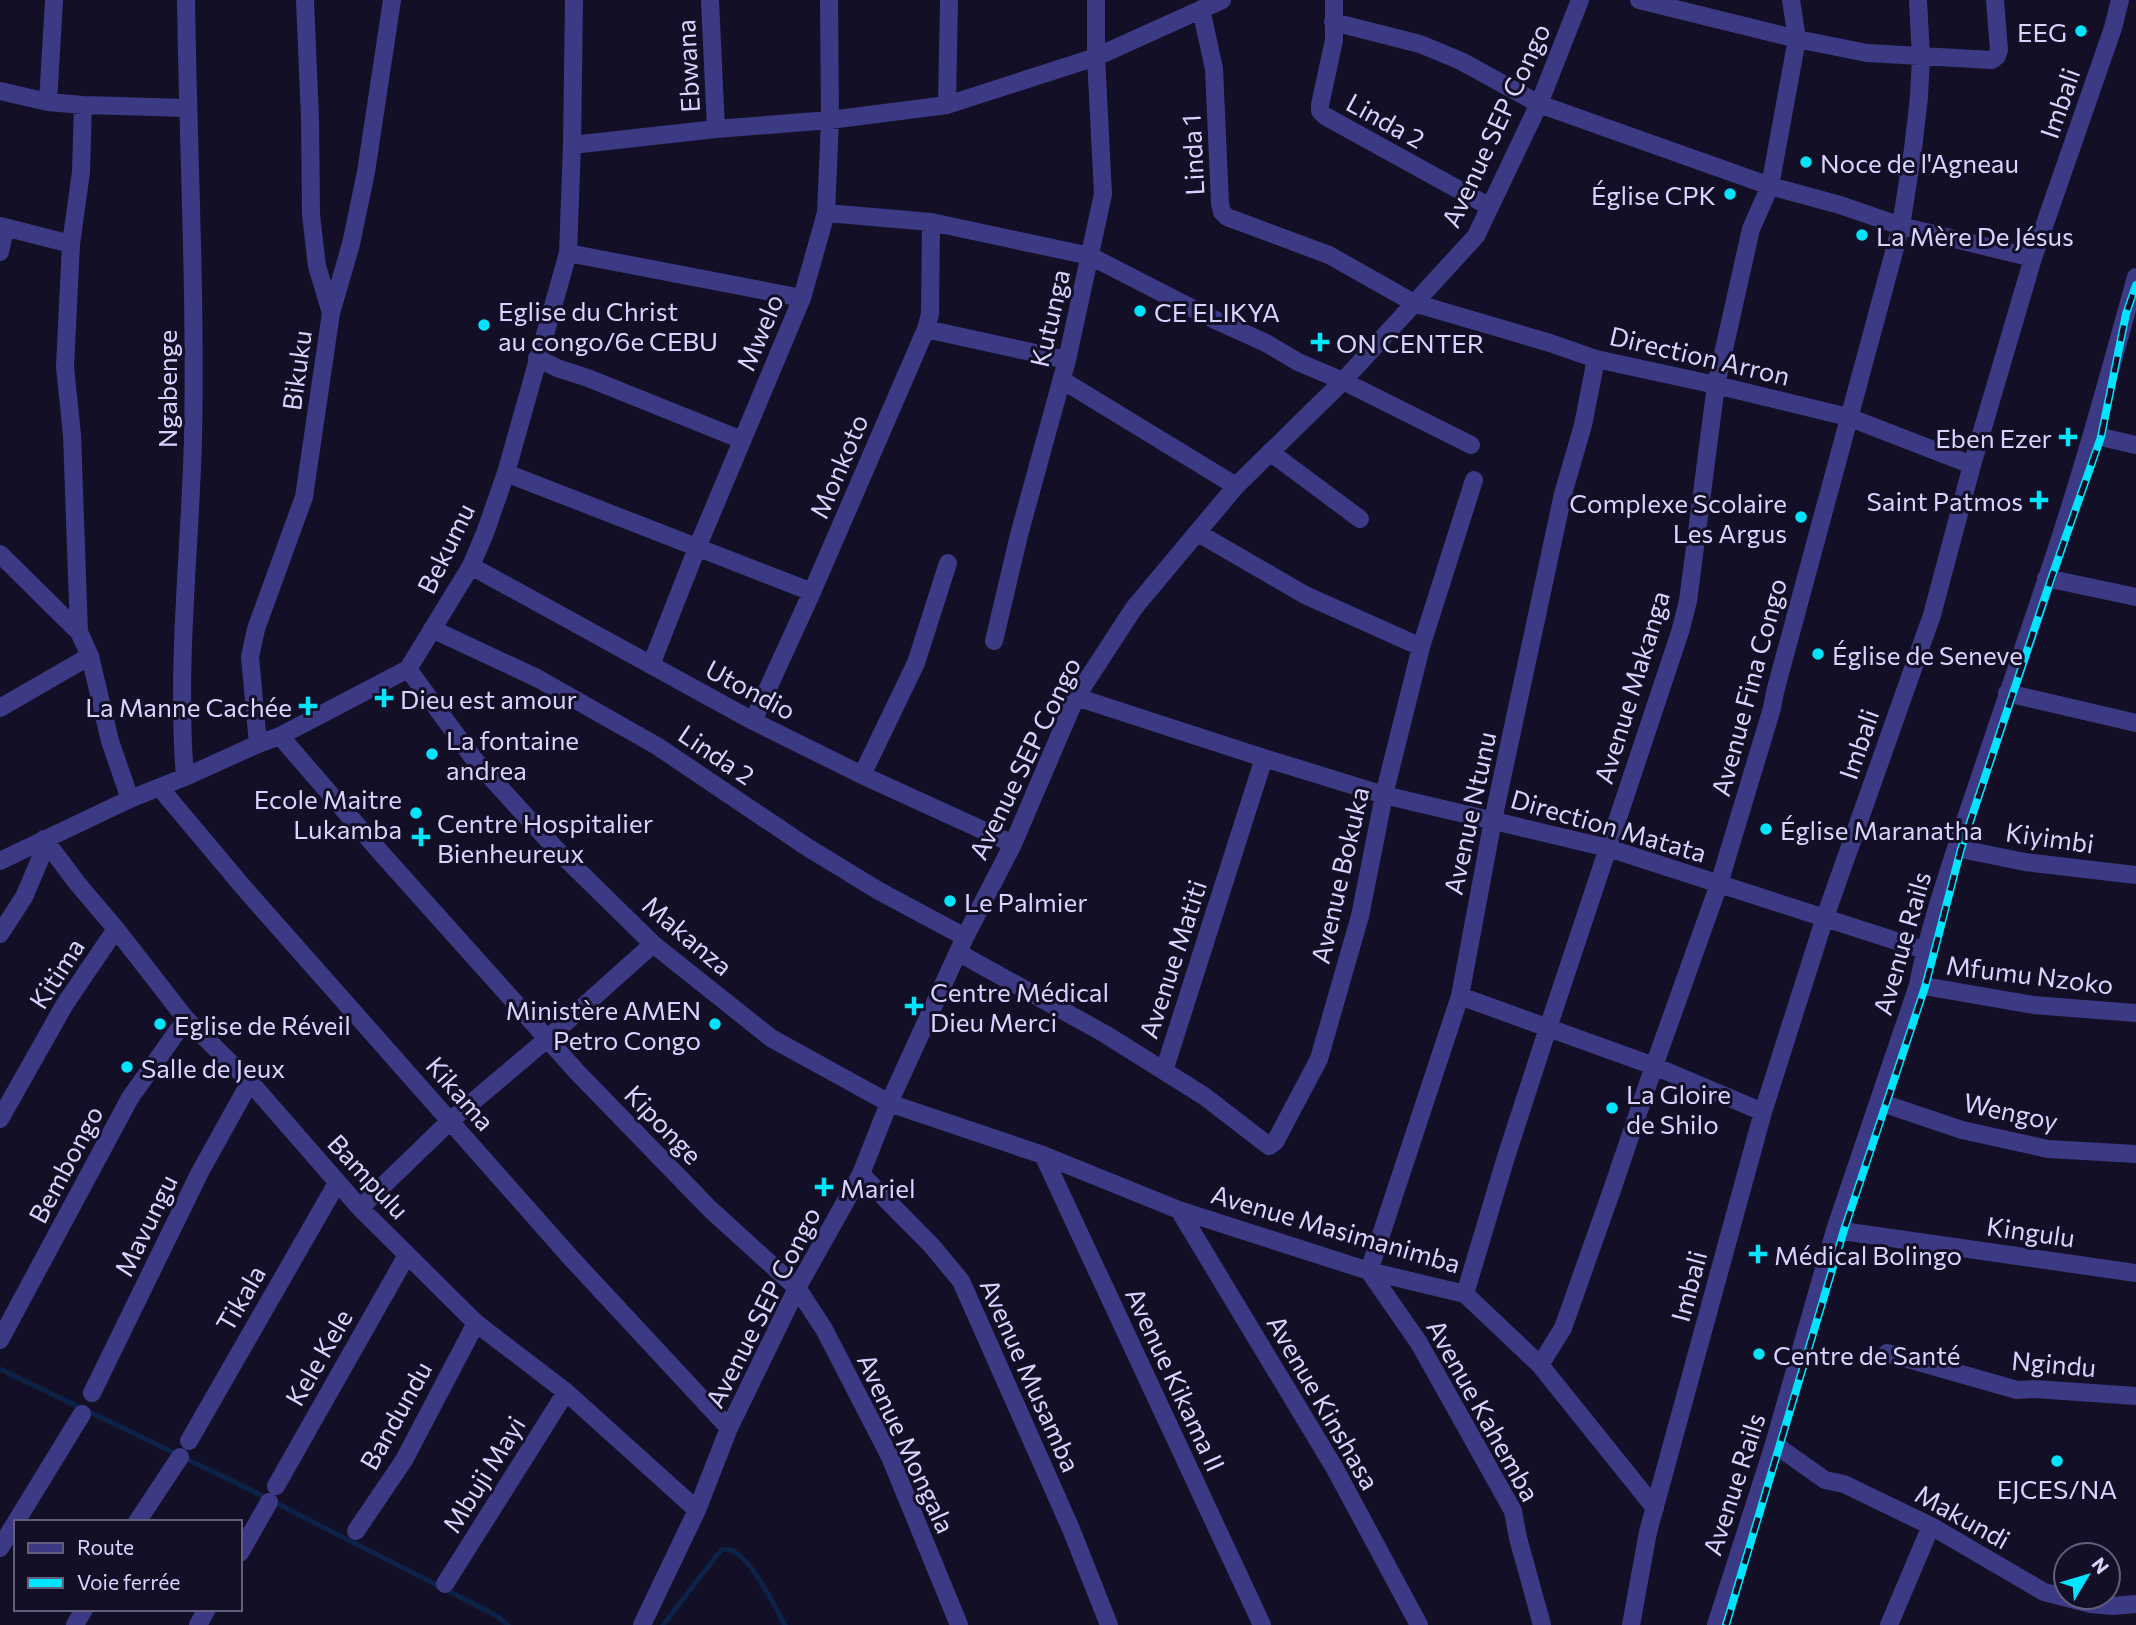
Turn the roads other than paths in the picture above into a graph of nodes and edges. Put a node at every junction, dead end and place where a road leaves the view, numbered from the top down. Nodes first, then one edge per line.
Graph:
1 (54, 0) edge
2 (186, 0) edge
3 (305, 0) edge
4 (392, 0) edge
5 (574, 0) edge
6 (710, 0) edge
7 (829, 0) edge
8 (949, 0) edge
9 (1096, 0) edge
10 (1222, 0) edge
11 (1334, 0) edge
12 (1580, 0) edge
13 (1639, 0) edge
14 (1791, 0) edge
15 (1917, 0) edge
16 (1995, 0) edge
17 (2120, 0) edge
18 (1201, 9) junction
19 (1334, 22) junction
20 (1797, 39) junction
21 (1096, 57) junction
22 (1921, 57) junction
23 (0, 91) edge
24 (48, 102) junction
25 (1539, 104) junction
26 (83, 105) junction
27 (947, 105) junction
28 (187, 108) junction
29 (830, 120) junction
30 (716, 129) junction
31 (572, 145) junction
32 (1770, 186) junction
33 (1490, 207) junction
34 (826, 213) junction
35 (931, 222) junction
36 (1901, 226) junction
37 (2, 227) edge
38 (71, 244) junction
39 (0, 252) edge
40 (568, 253) junction
41 (1090, 256) junction
42 (2033, 258) junction
43 (2136, 277) edge
44 (802, 298) junction
45 (1414, 303) junction
46 (331, 313) junction
47 (2131, 315) edge
48 (926, 329) junction
49 (537, 358) junction
50 (1596, 359) junction
51 (1067, 360) junction
52 (1062, 380) junction
53 (1343, 380) junction
54 (1716, 385) junction
55 (1848, 417) junction
56 (2092, 435) junction
57 (742, 440) junction
58 (1471, 445) dead end
59 (2136, 445) edge
60 (1270, 452) junction
61 (1972, 465) junction
62 (506, 473) junction
63 (1475, 480) dead end
64 (1236, 486) junction
65 (1360, 519) dead end
66 (1198, 533) junction
67 (697, 548) junction
68 (0, 554) edge
69 (948, 563) dead end
70 (471, 566) junction
71 (2046, 578) junction
72 (812, 592) junction
73 (2136, 597) edge
74 (432, 629) junction
75 (79, 632) junction
76 (994, 641) dead end
77 (1420, 647) junction
78 (90, 656) junction
79 (651, 665) junction
80 (408, 669) junction
81 (2007, 693) junction
82 (1076, 697) junction
83 (0, 708) edge
84 (753, 720) junction
85 (2136, 723) edge
86 (280, 736) junction
87 (258, 744) junction
88 (1264, 758) junction
89 (862, 775) junction
90 (185, 777) junction
91 (160, 788) junction
92 (1384, 794) junction
93 (130, 799) junction
94 (1493, 820) junction
95 (45, 841) junction
96 (1013, 844) junction
97 (1608, 848) junction
98 (1956, 848) junction
99 (0, 860) edge
100 (2136, 875) edge
101 (1719, 884) junction
102 (1825, 917) junction
103 (116, 929) junction
104 (0, 934) edge
105 (653, 944) junction
106 (962, 945) junction
107 (1924, 950) junction
108 (1917, 985) junction
109 (1460, 996) junction
110 (2136, 1013) edge
111 (186, 1019) junction
112 (1548, 1028) junction
113 (547, 1039) junction
114 (1654, 1066) junction
115 (1164, 1071) junction
116 (250, 1082) junction
117 (1878, 1102) junction
118 (889, 1103) junction
119 (1763, 1112) junction
120 (0, 1119) edge
121 (450, 1121) junction
122 (2136, 1154) edge
123 (1043, 1155) junction
124 (861, 1174) junction
125 (337, 1182) junction
126 (360, 1208) junction
127 (1179, 1210) junction
128 (1835, 1230) junction
129 (408, 1255) junction
130 (1369, 1271) junction
131 (2136, 1273) edge
132 (797, 1288) junction
133 (1465, 1294) junction
134 (476, 1323) junction
135 (0, 1340) edge
136 (1887, 1353) dead end
137 (1539, 1365) junction
138 (566, 1391) junction
139 (92, 1393) dead end
140 (2136, 1396) edge
141 (82, 1414) dead end
142 (729, 1428) junction
143 (189, 1441) dead end
144 (1774, 1444) junction
145 (180, 1457) dead end
146 (1655, 1508) junction
147 (697, 1510) junction
148 (17, 1520) edge
149 (138, 1520) edge
150 (14, 1525) edge
151 (1931, 1526) junction
152 (356, 1531) dead end
153 (0, 1548) edge
154 (242, 1549) edge
155 (445, 1584) dead end
156 (2136, 1604) edge
157 (642, 1625) edge
158 (958, 1625) edge
159 (1109, 1625) edge
160 (1262, 1625) edge
161 (1419, 1625) edge
162 (1542, 1625) edge
163 (1631, 1625) edge
164 (1716, 1625) edge
165 (1889, 1625) edge

1 - 24 street
2 - 28 street, Ngabenge
3 - 46 street
4 - 46 street, Bikuku
5 - 31 street, Bekumu
6 - 30 street, Ebwana
7 - 29 street, Mwelo
8 - 27 street
9 - 21 street, Kutunga
10 - 18 street
11 - 19 street, Linda 2
12 - 25 street, Avenue SEP Congo
13 - 20 street
14 - 20 street, Avenue Makanga
15 - 22 street, Avenue Fina Congo
16 - 22 street
17 - 42 street, Imbali
18 - 21 street
18 - 45 street, Linda 1
19 - 25 street
19 - 33 street, Linda 2
20 - 22 street
20 - 32 street, Avenue Makanga
21 - 27 street
21 - 41 street, Kutunga
22 - 36 street, Avenue Fina Congo
23 - 24 street
24 - 26 street
25 - 32 street
25 - 33 street, Avenue SEP Congo
26 - 28 street
26 - 38 street
27 - 29 street
28 - 90 street, Ngabenge
29 - 30 street
29 - 34 street, Mwelo
30 - 31 street
31 - 40 street, Bekumu
32 - 36 street
32 - 54 street, Avenue Makanga
33 - 45 street, Avenue SEP Congo
34 - 35 street
34 - 44 street, Mwelo
35 - 41 street
35 - 48 street, Monkoto
36 - 42 street
36 - 55 street, Avenue Fina Congo
37 - 38 street
37 - 39 street
38 - 75 street
40 - 44 street
40 - 49 street, Bekumu
41 - 51 street, Kutunga
41 - 53 street
42 - 61 street, Imbali
43 - 47 street, Avenue Rails
44 - 57 street, Mwelo
45 - 50 street, Direction Arron
45 - 53 street, Avenue SEP Congo
46 - 87 street, Bikuku
47 - 56 street, Avenue Rails
48 - 51 street
48 - 72 street, Monkoto
49 - 57 street
49 - 62 street, Bekumu
50 - 54 street, Direction Arron
50 - 94 street, Avenue Ntunu
51 - 52 street, Kutunga
52 - 64 street
52 - 76 street, Kutunga
53 - 58 street
53 - 60 street, Avenue SEP Congo
54 - 55 street, Direction Arron
54 - 97 street, Avenue Makanga
55 - 61 street, Direction Arron
55 - 101 street, Avenue Fina Congo
56 - 59 street
56 - 71 street, Avenue Rails
57 - 67 street, Mwelo
60 - 64 street, Avenue SEP Congo
60 - 65 street
61 - 102 street, Imbali
62 - 67 street
62 - 70 street, Bekumu
63 - 77 street, Avenue Bokuka
64 - 66 street, Avenue SEP Congo
66 - 77 street
66 - 82 street, Avenue SEP Congo
67 - 72 street
67 - 79 street, Mwelo
68 - 75 street
69 - 89 street
70 - 74 street, Bekumu
70 - 79 street, Utondio
71 - 73 street
71 - 81 street, Avenue Rails
72 - 84 street, Monkoto
74 - 80 street, Bekumu
74 - 106 street, Linda 2
75 - 78 street
77 - 92 street, Avenue Bokuka
78 - 83 street
78 - 93 street
79 - 84 street, Utondio
80 - 86 street
80 - 105 street, Makanza
81 - 85 street
81 - 98 street, Avenue Rails
82 - 88 street, Direction Matata
82 - 96 street, Avenue SEP Congo
84 - 89 street, Utondio
86 - 87 street
86 - 113 street, Kiponge
87 - 90 street
88 - 92 street, Direction Matata
88 - 115 street, Avenue Matiti
89 - 96 street, Utondio
90 - 91 street
91 - 93 street
91 - 121 street, Kikama
92 - 94 street, Direction Matata
92 - 115 street, Avenue Bokuka
93 - 95 street
94 - 97 street, Direction Matata
94 - 109 street, Avenue Ntunu
95 - 99 street
95 - 103 street, Bampulu
95 - 104 street
96 - 106 street, Avenue SEP Congo
97 - 101 street, Direction Matata
97 - 112 street, Avenue Makanga
98 - 100 street, Kiyimbi
98 - 107 street, Avenue Rails
101 - 102 street, Direction Matata
101 - 114 street, Avenue Fina Congo
102 - 107 street, Direction Matata
102 - 119 street, Imbali
103 - 111 street, Bampulu
103 - 120 street, Kitima
105 - 113 street
105 - 118 street, Makanza
106 - 115 street, Avenue Matiti
106 - 118 street, Avenue SEP Congo
107 - 108 street, Avenue Rails
108 - 110 street, Mfumu Nzoko
108 - 117 street, Avenue Rails
109 - 112 street
109 - 130 street, Avenue Ntunu
111 - 116 street, Bampulu
111 - 135 street, Bembongo
112 - 114 street
112 - 133 street, Avenue Makanga
113 - 121 street
113 - 132 street, Kiponge
114 - 119 street
114 - 137 street, Avenue Fina Congo
116 - 125 street, Bampulu
116 - 139 street, Mavungu
117 - 122 street, Wengoy
117 - 128 street, Avenue Rails
118 - 123 street, Avenue Masimanimba
118 - 124 street, Avenue SEP Congo
119 - 146 street, Imbali
121 - 126 street
121 - 142 street, Kikama
123 - 127 street, Avenue Masimanimba
123 - 160 street, Avenue Kikama II
124 - 132 street, Avenue SEP Congo
124 - 159 street, Avenue Musamba
125 - 126 street, Bampulu
125 - 143 street, Tikala
126 - 129 street, Bampulu
127 - 130 street, Avenue Masimanimba
127 - 161 street, Avenue Kinshasa
128 - 131 street, Kingulu
128 - 144 street, Avenue Rails
129 - 134 street, Bampulu
129 - 154 street, Kele Kele
130 - 133 street, Avenue Masimanimba
130 - 162 street, Avenue Kahemba
132 - 142 street, Avenue SEP Congo
132 - 158 street, Avenue Mongala
133 - 137 street, Avenue Masimanimba
134 - 138 street, Bampulu
134 - 152 street, Bandundu
136 - 140 street, Ngindu
137 - 146 street, Avenue Masimanimba
138 - 147 street, Bampulu
138 - 155 street, Mbuji Mayi
141 - 148 street
142 - 147 street, Avenue SEP Congo
144 - 151 street, Makundi
144 - 164 street, Avenue Rails
145 - 149 street
146 - 163 street
147 - 157 street, Avenue SEP Congo
150 - 153 street
151 - 156 street, Makundi
151 - 165 street

